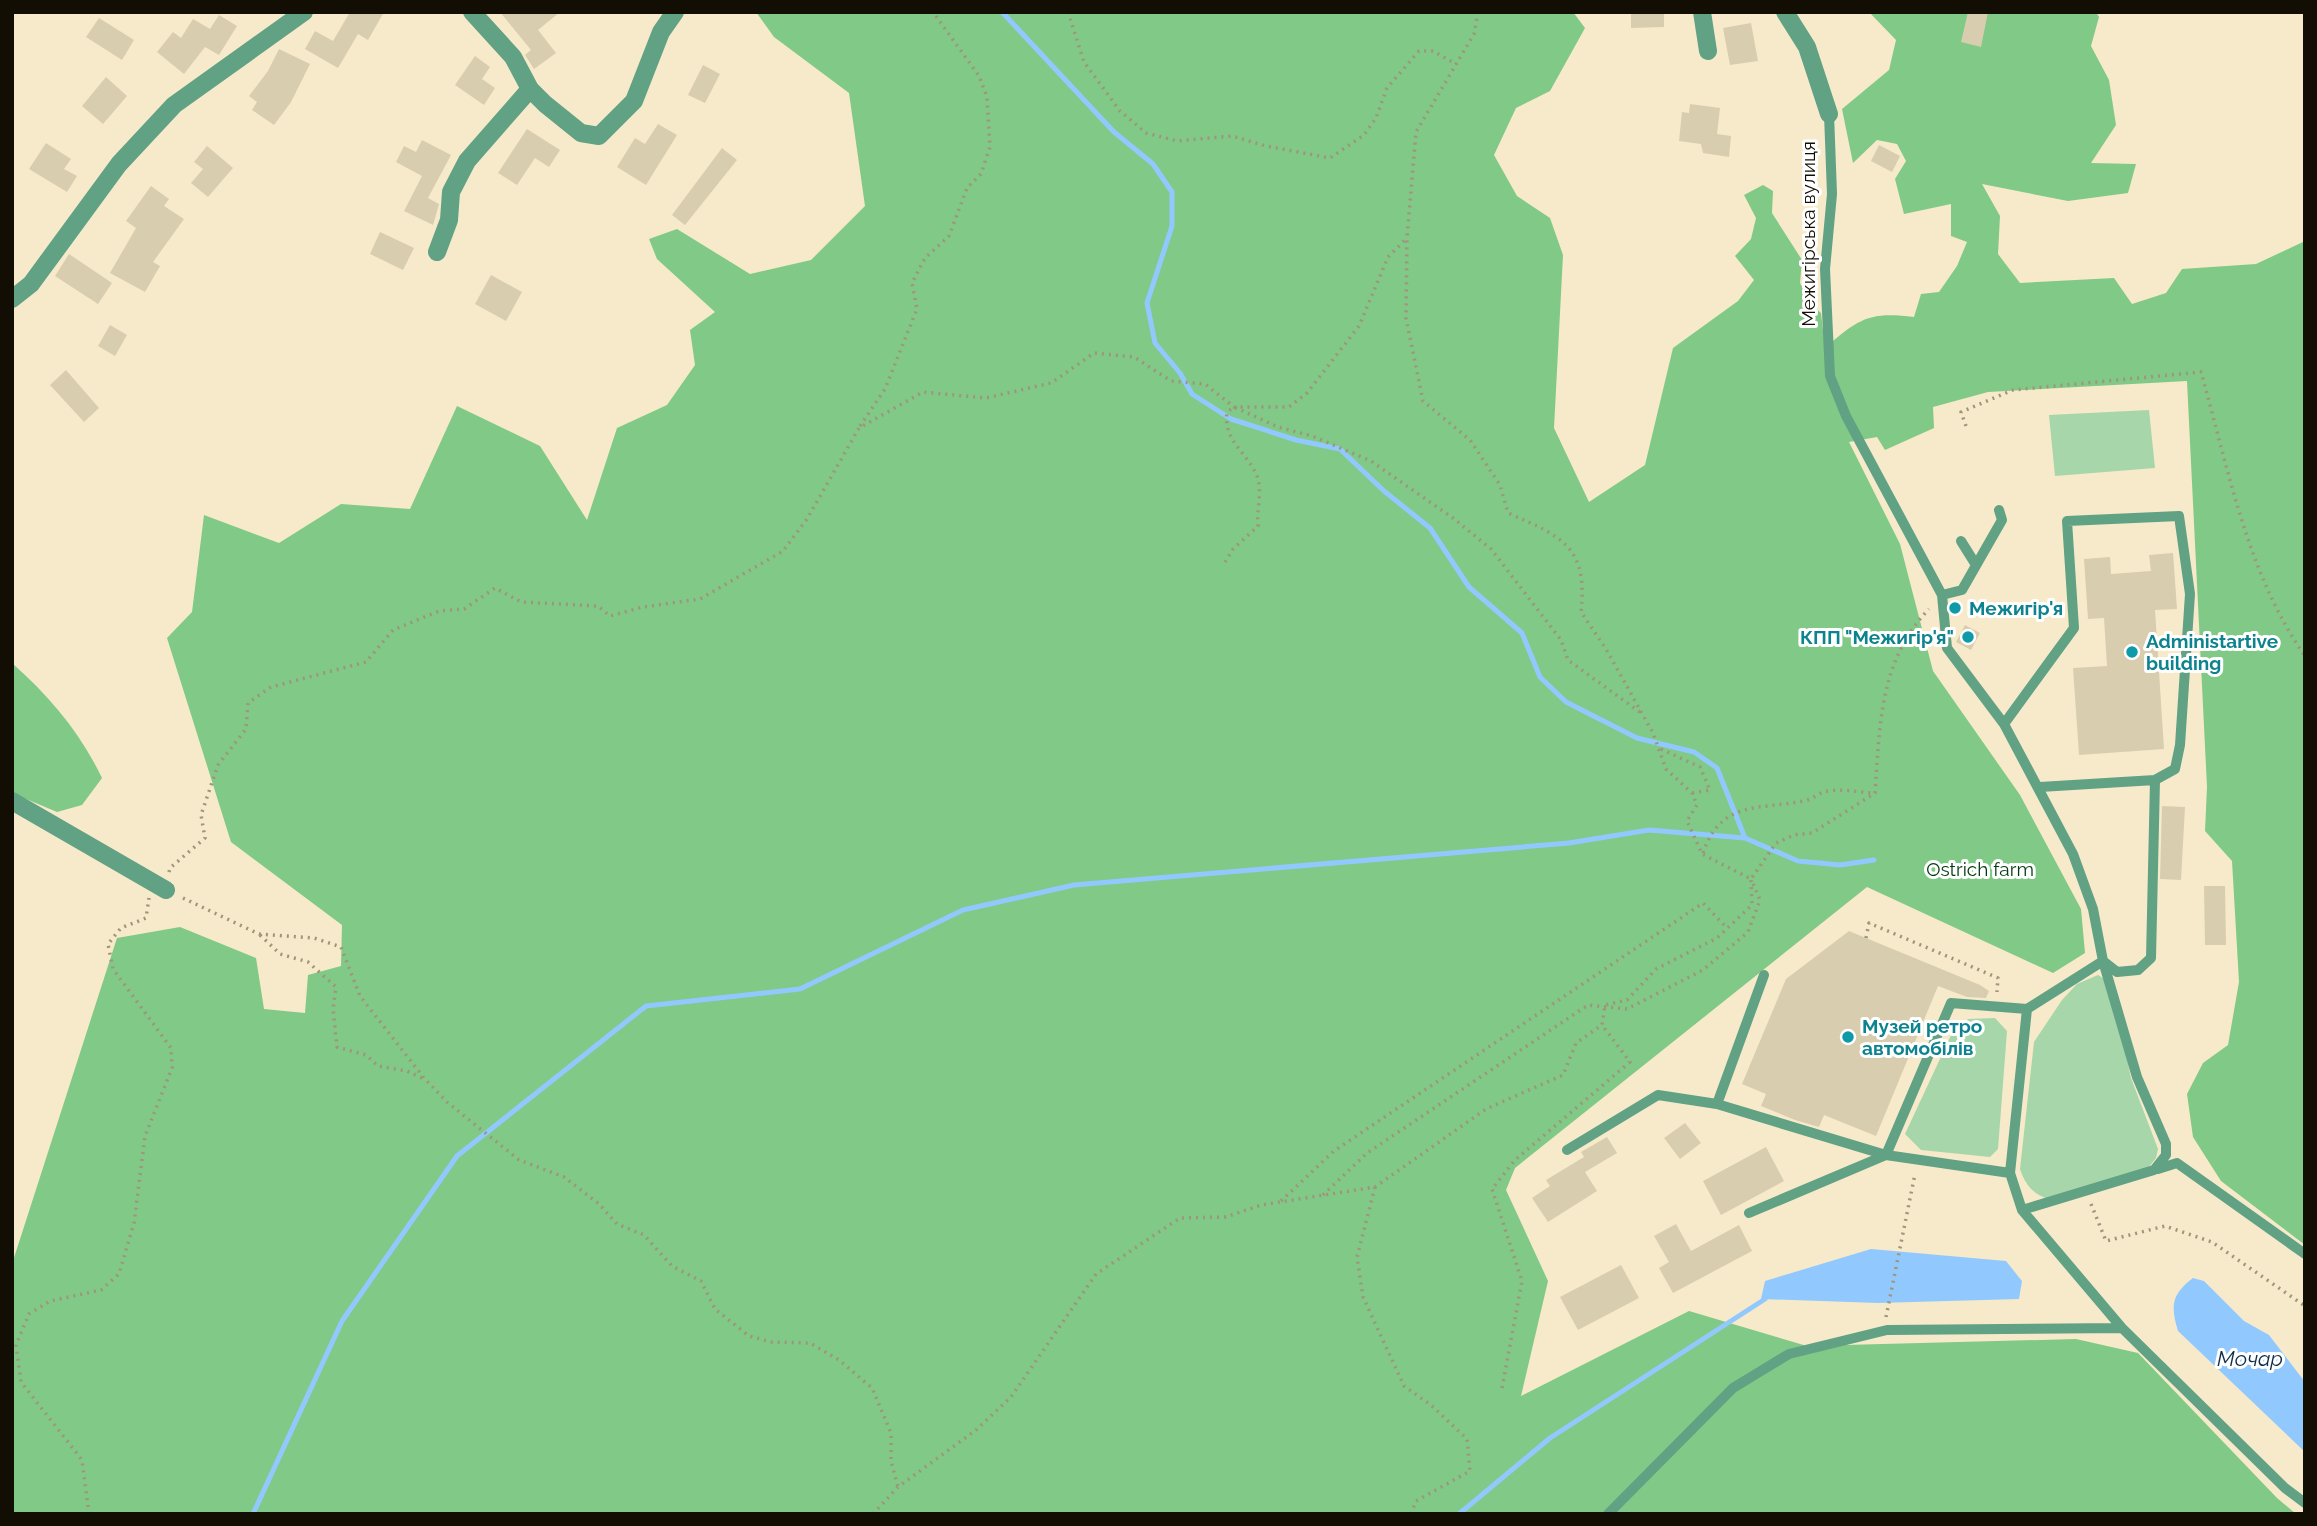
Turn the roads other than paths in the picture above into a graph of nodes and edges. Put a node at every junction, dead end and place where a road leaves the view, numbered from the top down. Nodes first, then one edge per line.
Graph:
1 (304, 12) edge
2 (472, 12) edge
3 (674, 12) edge
4 (1702, 12) edge
5 (1785, 12) edge
6 (1708, 51) dead end
7 (530, 89) junction
8 (1829, 114) joint
9 (437, 251) dead end
10 (12, 299) edge
11 (1999, 510) dead end
12 (1961, 541) dead end
13 (1976, 565) junction
14 (1942, 595) junction
15 (2004, 723) junction
16 (2155, 780) junction
17 (2040, 787) junction
18 (12, 801) edge
19 (166, 890) road end
20 (2103, 961) junction
21 (1763, 975) dead end
22 (2027, 1009) junction
23 (1717, 1104) junction
24 (1567, 1150) dead end
25 (1886, 1155) junction
26 (2154, 1170) junction
27 (2010, 1173) junction
28 (2022, 1210) junction
29 (1749, 1213) dead end
30 (2305, 1254) edge
31 (2122, 1328) junction
32 (2305, 1503) edge
33 (1608, 1514) edge

1 - 10 street
2 - 7 street
3 - 7 street
4 - 6 street
5 - 8 street, Межигірська вулиця
7 - 9 street
8 - 14 lane, Межигірська вулиця
11 - 13 lane
12 - 13 lane
13 - 14 lane
14 - 15 lane, Межигірська вулиця
15 - 16 lane
15 - 17 lane
16 - 17 lane
16 - 20 lane
17 - 20 lane
18 - 19 street
20 - 22 lane
20 - 26 lane
21 - 23 lane
22 - 25 lane
22 - 27 lane
23 - 24 lane
23 - 25 lane
25 - 27 lane
25 - 29 lane
26 - 28 lane
26 - 30 lane
27 - 28 lane
28 - 31 lane
31 - 32 lane
31 - 33 lane

